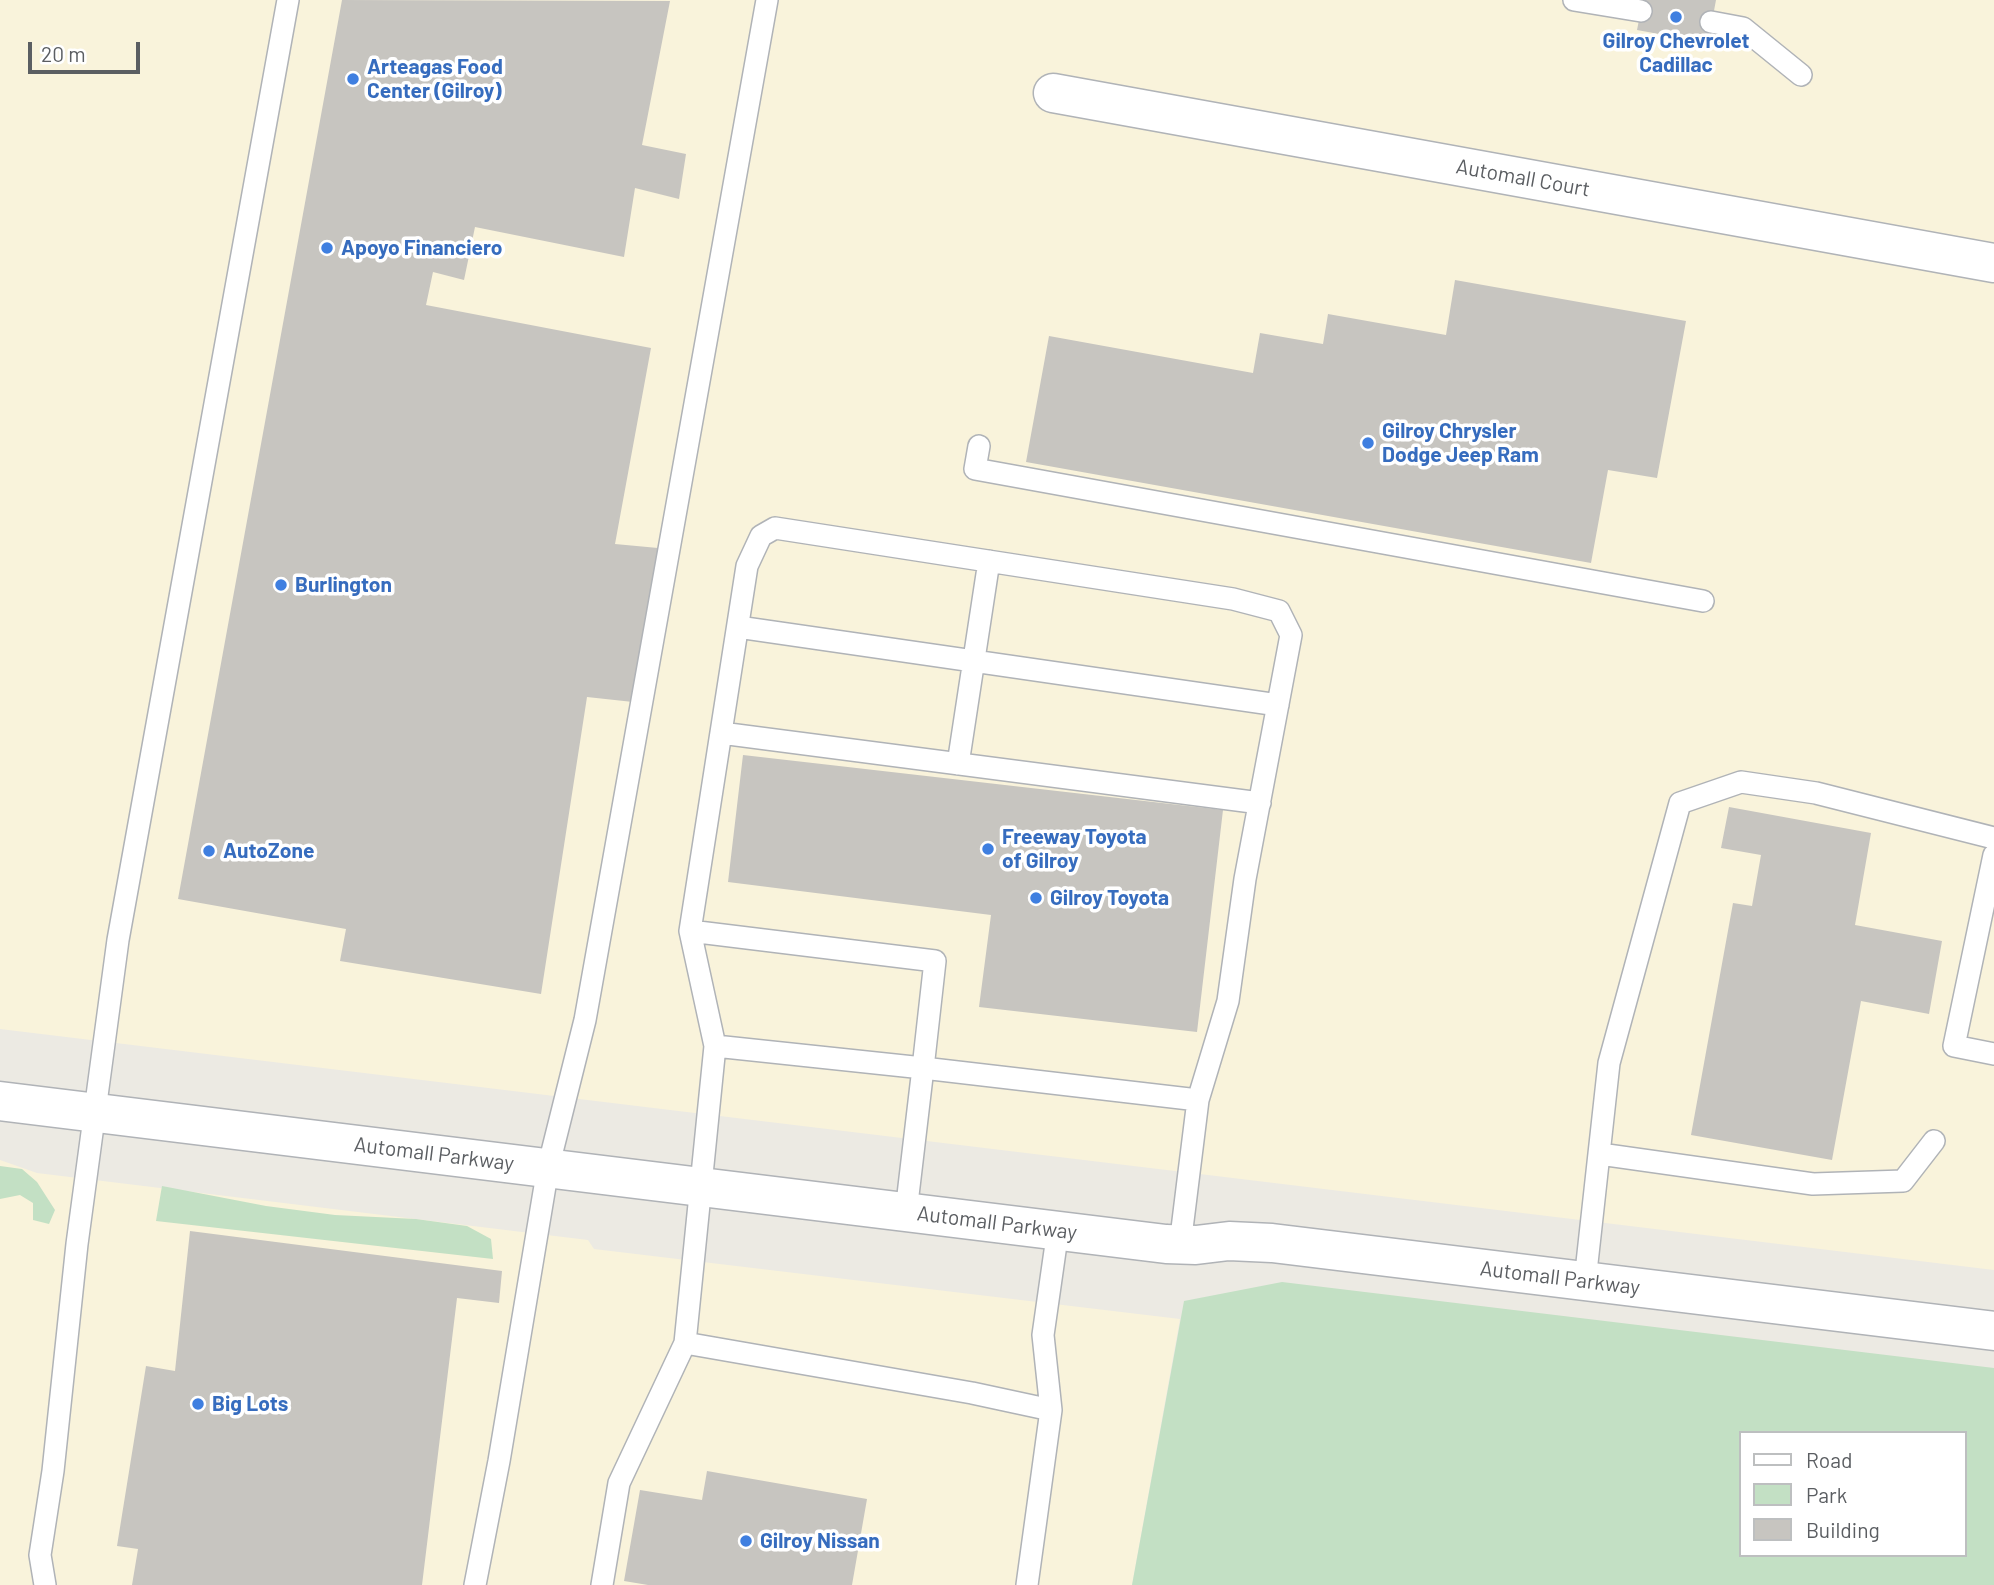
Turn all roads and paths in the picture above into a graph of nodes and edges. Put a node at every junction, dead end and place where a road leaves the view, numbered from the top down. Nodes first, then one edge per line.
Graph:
1 (288, 0) edge
2 (767, 0) edge
3 (1574, 0) edge
4 (1641, 11) dead end
5 (1711, 22) dead end
6 (1801, 75) dead end
7 (1053, 93) dead end
8 (1994, 263) edge
9 (979, 446) dead end
10 (989, 561) junction
11 (1703, 601) dead end
12 (738, 627) junction
13 (974, 661) junction
14 (1278, 705) junction
15 (721, 733) junction
16 (958, 764) junction
17 (1260, 803) junction
18 (1994, 838) edge
19 (1994, 855) edge
20 (690, 931) junction
21 (715, 1046) junction
22 (1994, 1054) edge
23 (923, 1068) junction
24 (1198, 1100) junction
25 (0, 1101) edge
26 (94, 1113) junction
27 (1934, 1141) dead end
28 (1600, 1154) junction
29 (548, 1168) junction
30 (699, 1187) junction
31 (906, 1212) junction
32 (1058, 1230) junction
33 (1180, 1245) junction
34 (1585, 1281) junction
35 (1994, 1331) edge
36 (685, 1343) junction
37 (1051, 1410) junction
38 (45, 1585) edge
39 (475, 1585) edge
40 (602, 1585) edge
41 (1027, 1585) edge

1 - 26 lane
2 - 29 lane
3 - 4 lane
5 - 6 lane
7 - 8 street, Automall Court
9 - 11 lane
10 - 12 lane
10 - 13 lane
10 - 14 lane
12 - 13 lane
12 - 15 lane
13 - 14 lane
13 - 16 lane
14 - 17 lane
15 - 16 lane
15 - 20 lane
16 - 17 lane
17 - 24 lane
18 - 28 lane
19 - 22 lane
20 - 21 lane
20 - 23 lane
21 - 23 lane
21 - 30 lane
23 - 24 lane
23 - 31 lane
24 - 33 lane
25 - 26 street, Automall Parkway
26 - 29 street, Automall Parkway
26 - 38 lane
27 - 28 lane
28 - 34 lane
29 - 30 street, Automall Parkway
29 - 39 lane
30 - 31 street, Automall Parkway
30 - 36 lane
31 - 32 street, Automall Parkway
32 - 33 street, Automall Parkway
32 - 37 lane
33 - 34 street, Automall Parkway
34 - 35 street, Automall Parkway
36 - 37 lane
36 - 40 lane
37 - 41 lane

